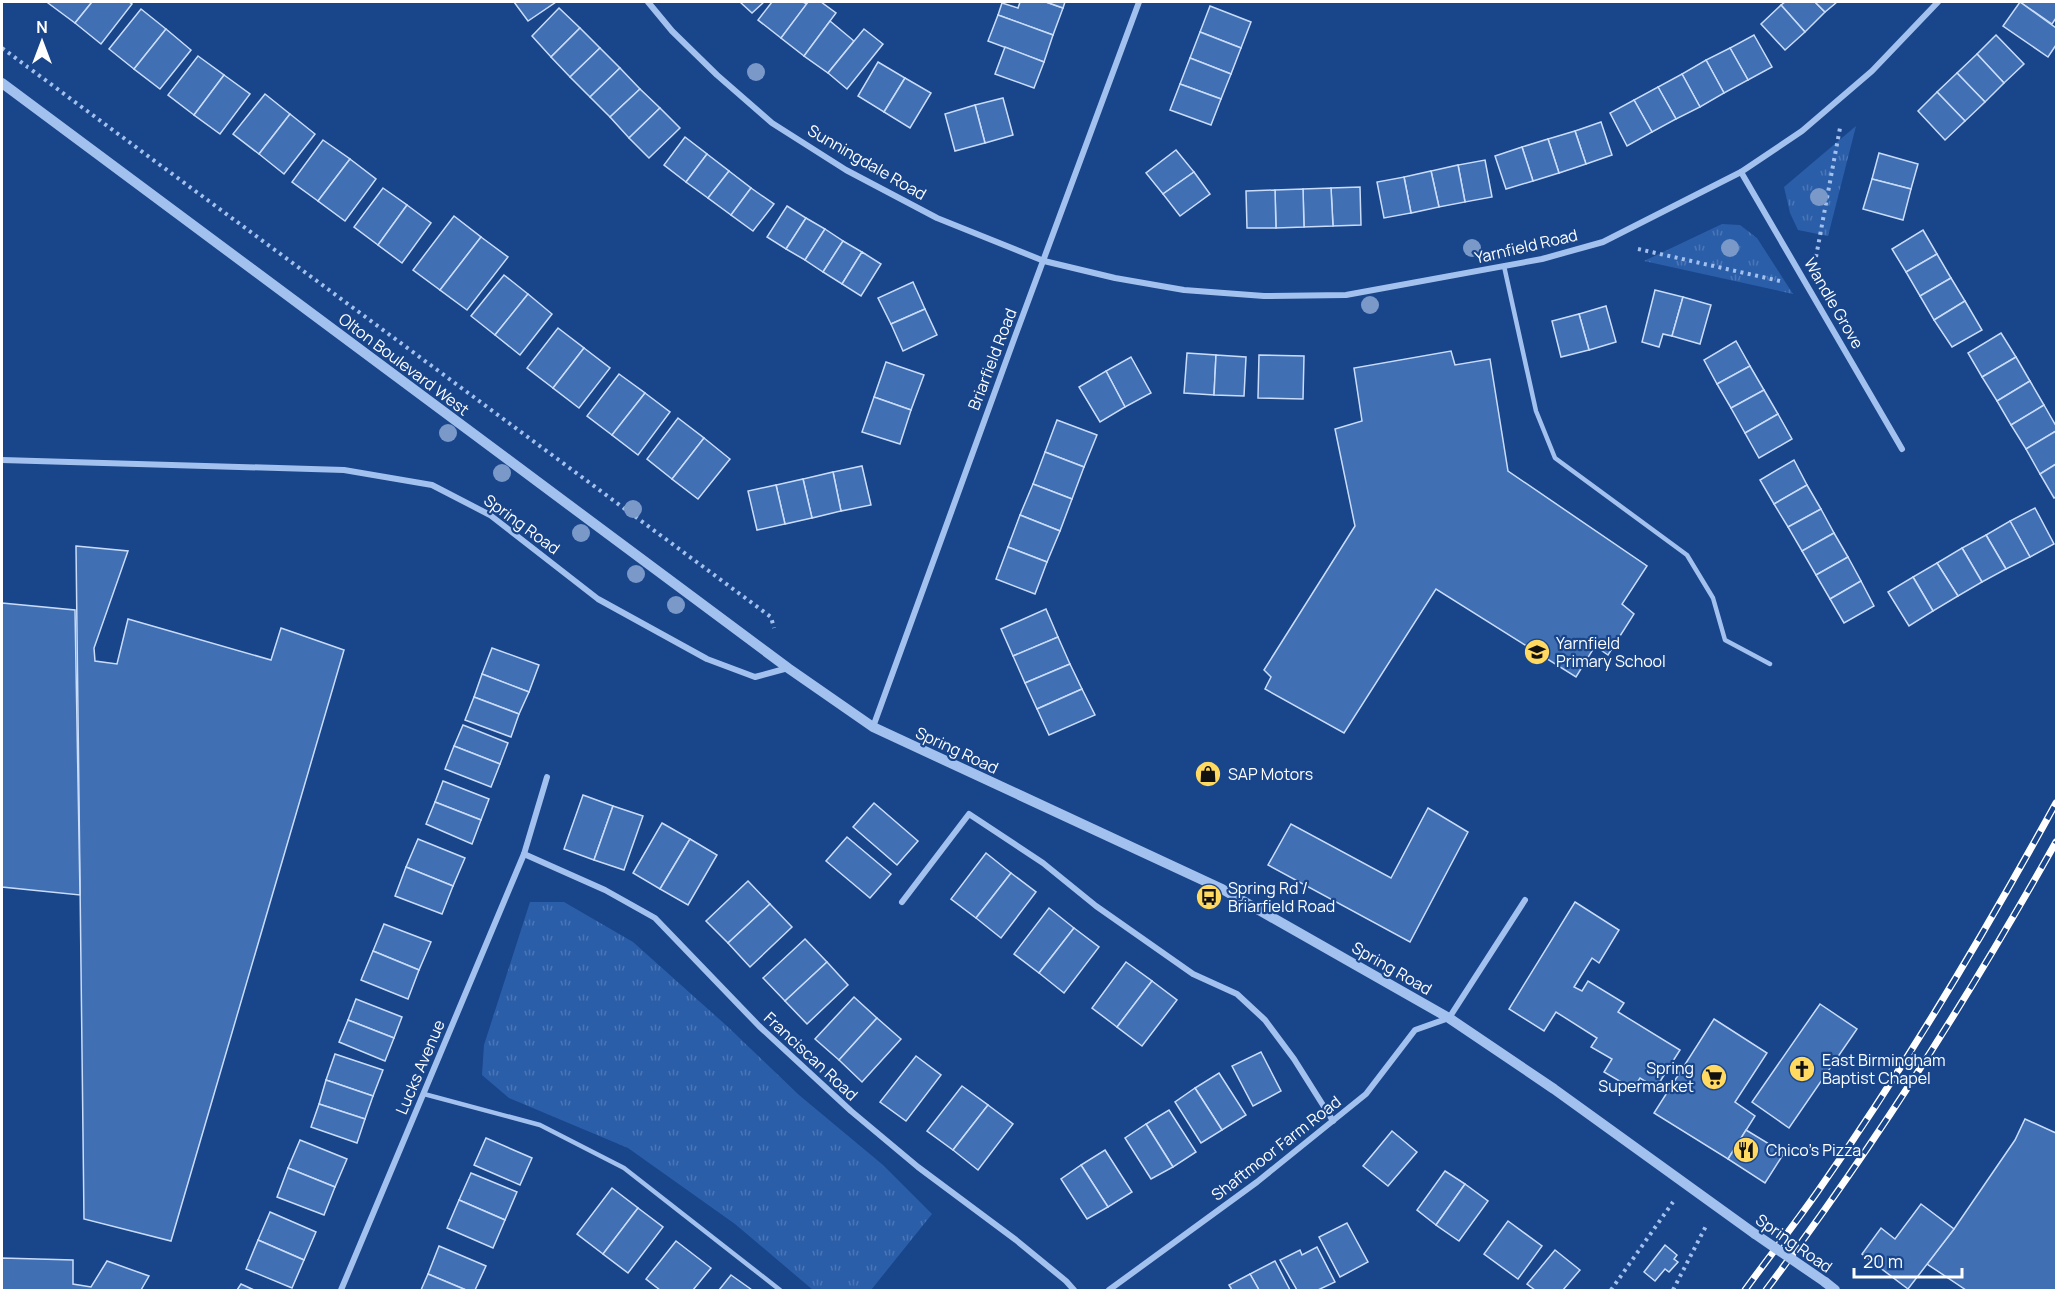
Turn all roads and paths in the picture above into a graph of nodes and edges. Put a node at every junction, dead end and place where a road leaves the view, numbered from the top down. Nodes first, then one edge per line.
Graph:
1 (648, 2) edge
2 (1139, 2) edge
3 (1938, 2) edge
4 (2, 48) edge
5 (2, 83) edge
6 (1741, 172) junction
7 (1044, 261) junction
8 (1504, 266) junction
9 (1902, 449) dead end
10 (2, 460) edge
11 (1770, 664) dead end
12 (788, 668) junction
13 (873, 727) junction
14 (547, 777) dead end
15 (524, 854) junction
16 (1525, 900) dead end
17 (902, 902) dead end
18 (1449, 1018) junction
19 (424, 1094) junction
20 (1333, 1121) junction
21 (1685, 1185) junction
22 (1715, 1207) junction
23 (341, 1290) edge
24 (780, 1290) edge
25 (1074, 1290) edge
26 (1109, 1290) edge
27 (1611, 1290) edge
28 (1673, 1290) edge
29 (1835, 1290) edge

1 - 7 street, Sunningdale Road
2 - 7 street, Briarfield Road
3 - 6 street, Yarnfield Road
4 - 12 path
5 - 12 street, Olton Boulevard West
6 - 8 street, Yarnfield Road
6 - 9 street, Wandle Grove
7 - 8 street, Yarnfield Road
7 - 13 street, Briarfield Road
8 - 11 lane
10 - 12 street, Spring Road
12 - 13 street, Spring Road
13 - 18 street, Spring Road
14 - 15 street, Lucks Avenue
15 - 19 street, Lucks Avenue
15 - 25 street, Franciscan Road
16 - 18 street
17 - 20 street
18 - 20 street, Shaftmoor Farm Road
18 - 21 street, Spring Road
19 - 23 street, Lucks Avenue
19 - 24 lane
20 - 26 street, Shaftmoor Farm Road
21 - 22 street, Spring Road
21 - 27 path
22 - 28 path
22 - 29 street, Spring Road, bridge

